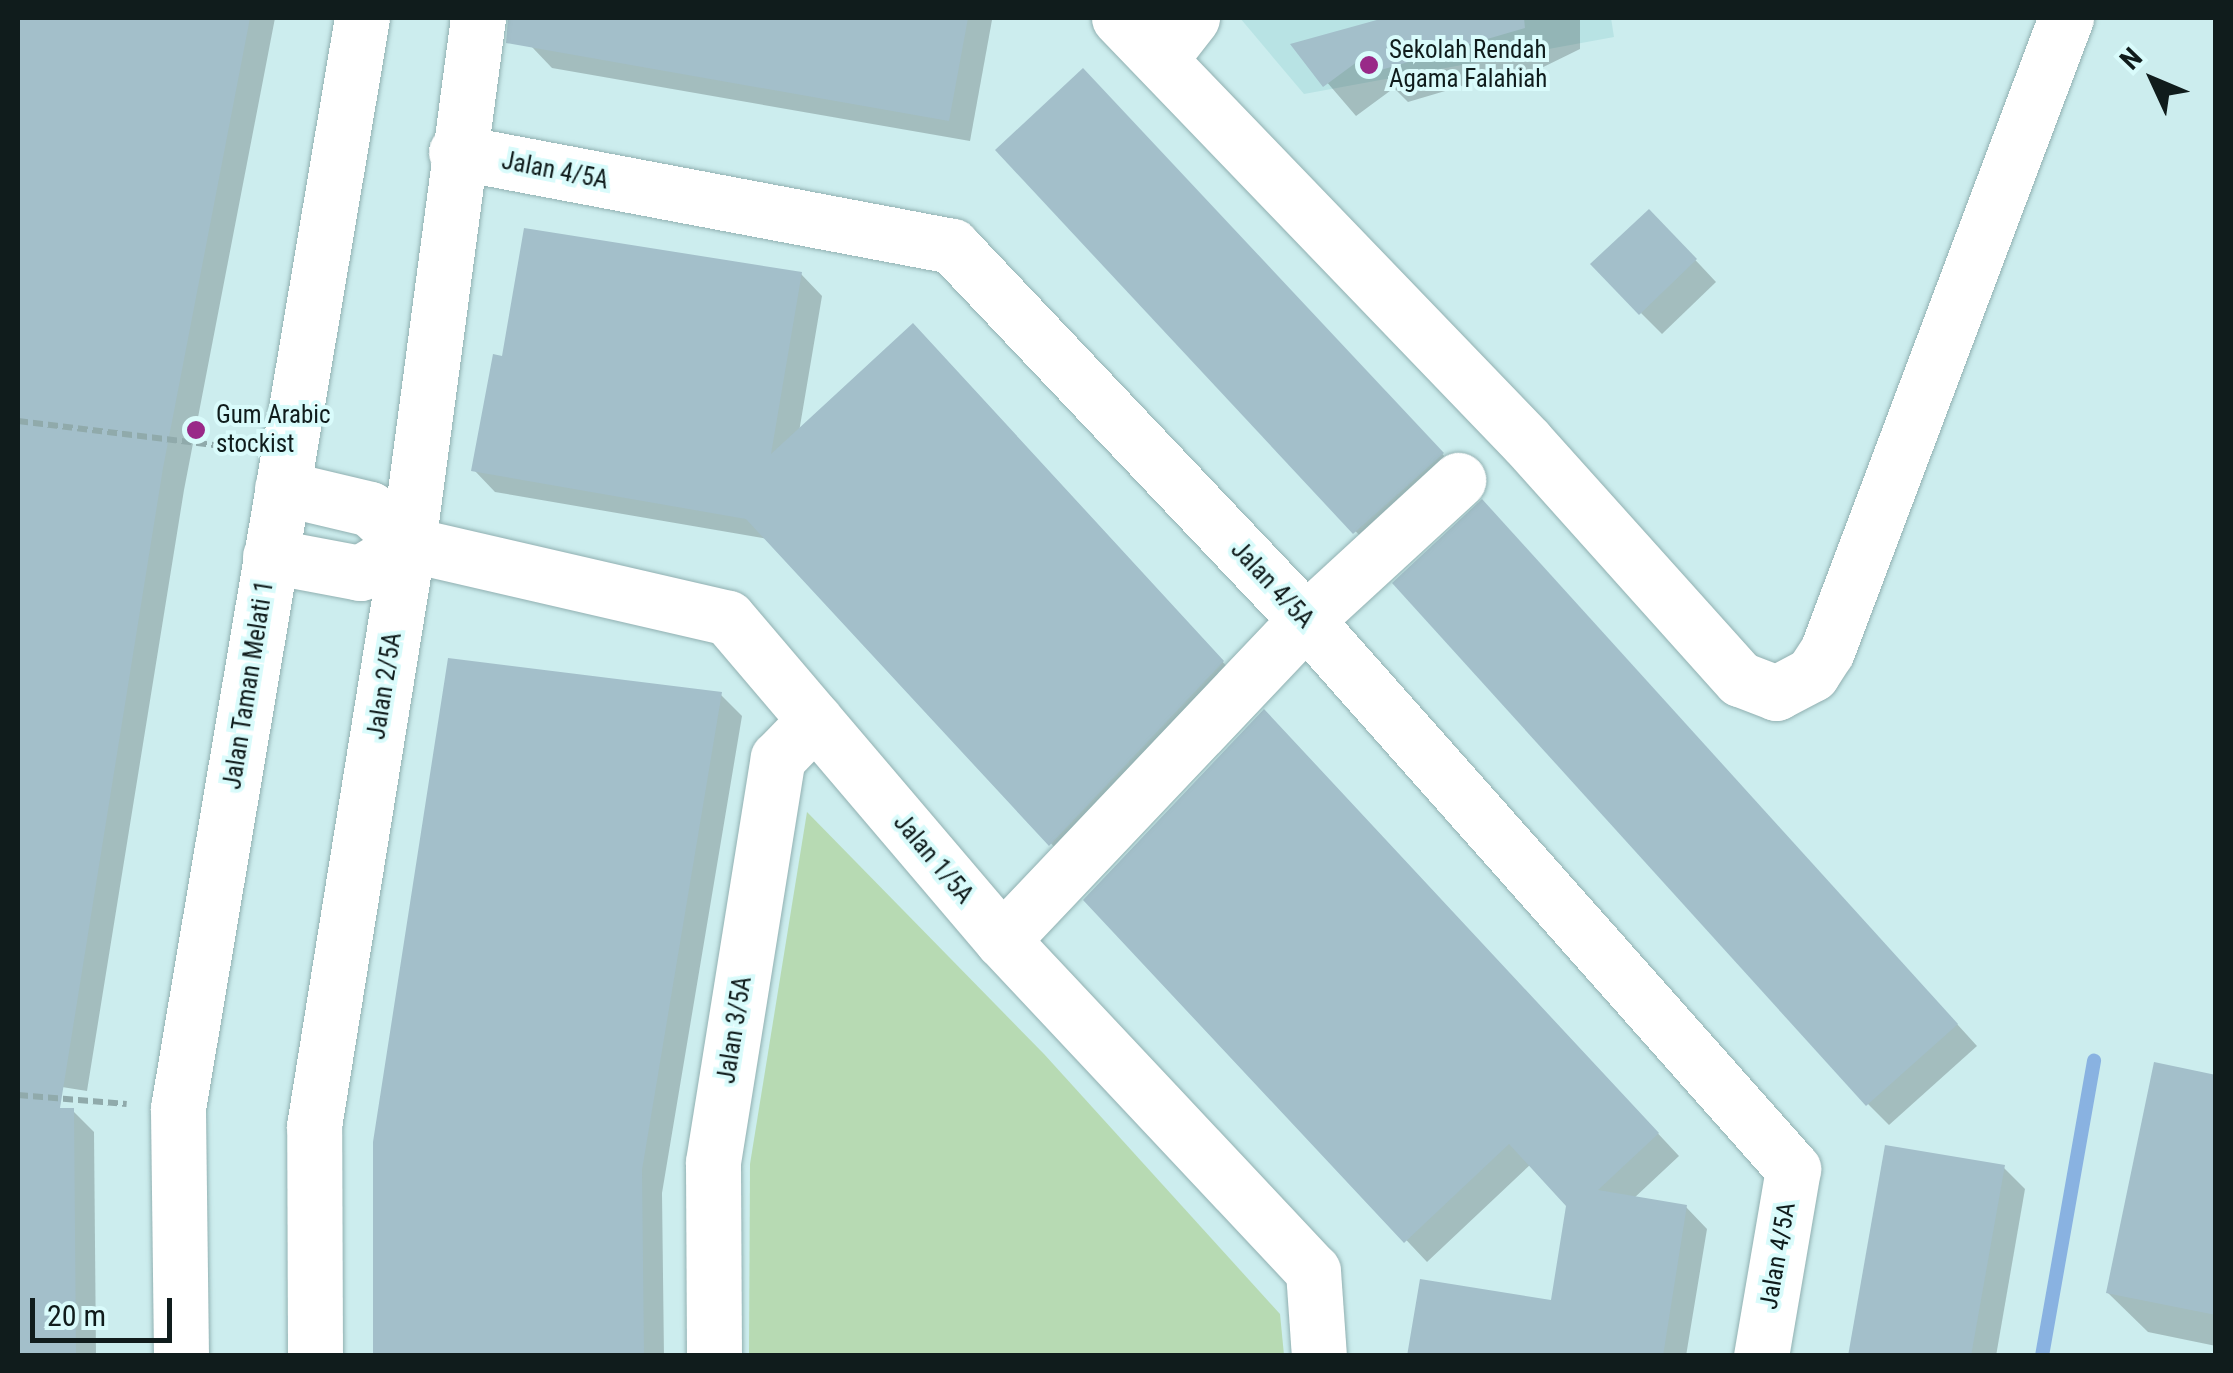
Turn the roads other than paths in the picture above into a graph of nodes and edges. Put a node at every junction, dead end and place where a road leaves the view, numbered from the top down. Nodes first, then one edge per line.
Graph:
1 (362, 18) edge
2 (478, 18) edge
3 (1119, 18) edge
4 (2066, 18) edge
5 (1176, 38) edge
6 (456, 152) junction
7 (285, 471) junction
8 (1458, 480) dead end
9 (408, 544) junction
10 (270, 556) junction
11 (1306, 620) junction
12 (815, 720) junction
13 (1002, 940) junction
14 (181, 1356) edge
15 (315, 1356) edge
16 (714, 1356) edge
17 (1319, 1356) edge
18 (1761, 1356) edge

1 - 7 street, Jalan Taman Melati 1
2 - 6 street, Jalan 2/5A
3 - 5 street
4 - 5 street
6 - 9 street, Jalan 2/5A
6 - 11 street, Jalan 4/5A
7 - 9 street, Jalan 1/5A
7 - 10 street, Jalan Taman Melati 1
8 - 11 street
9 - 10 street
9 - 12 street, Jalan 1/5A
9 - 15 street, Jalan 2/5A
10 - 14 street, Jalan Taman Melati 1
11 - 13 street
11 - 18 street, Jalan 4/5A
12 - 13 street, Jalan 1/5A
12 - 16 street, Jalan 3/5A
13 - 17 street, Jalan 1/5A

